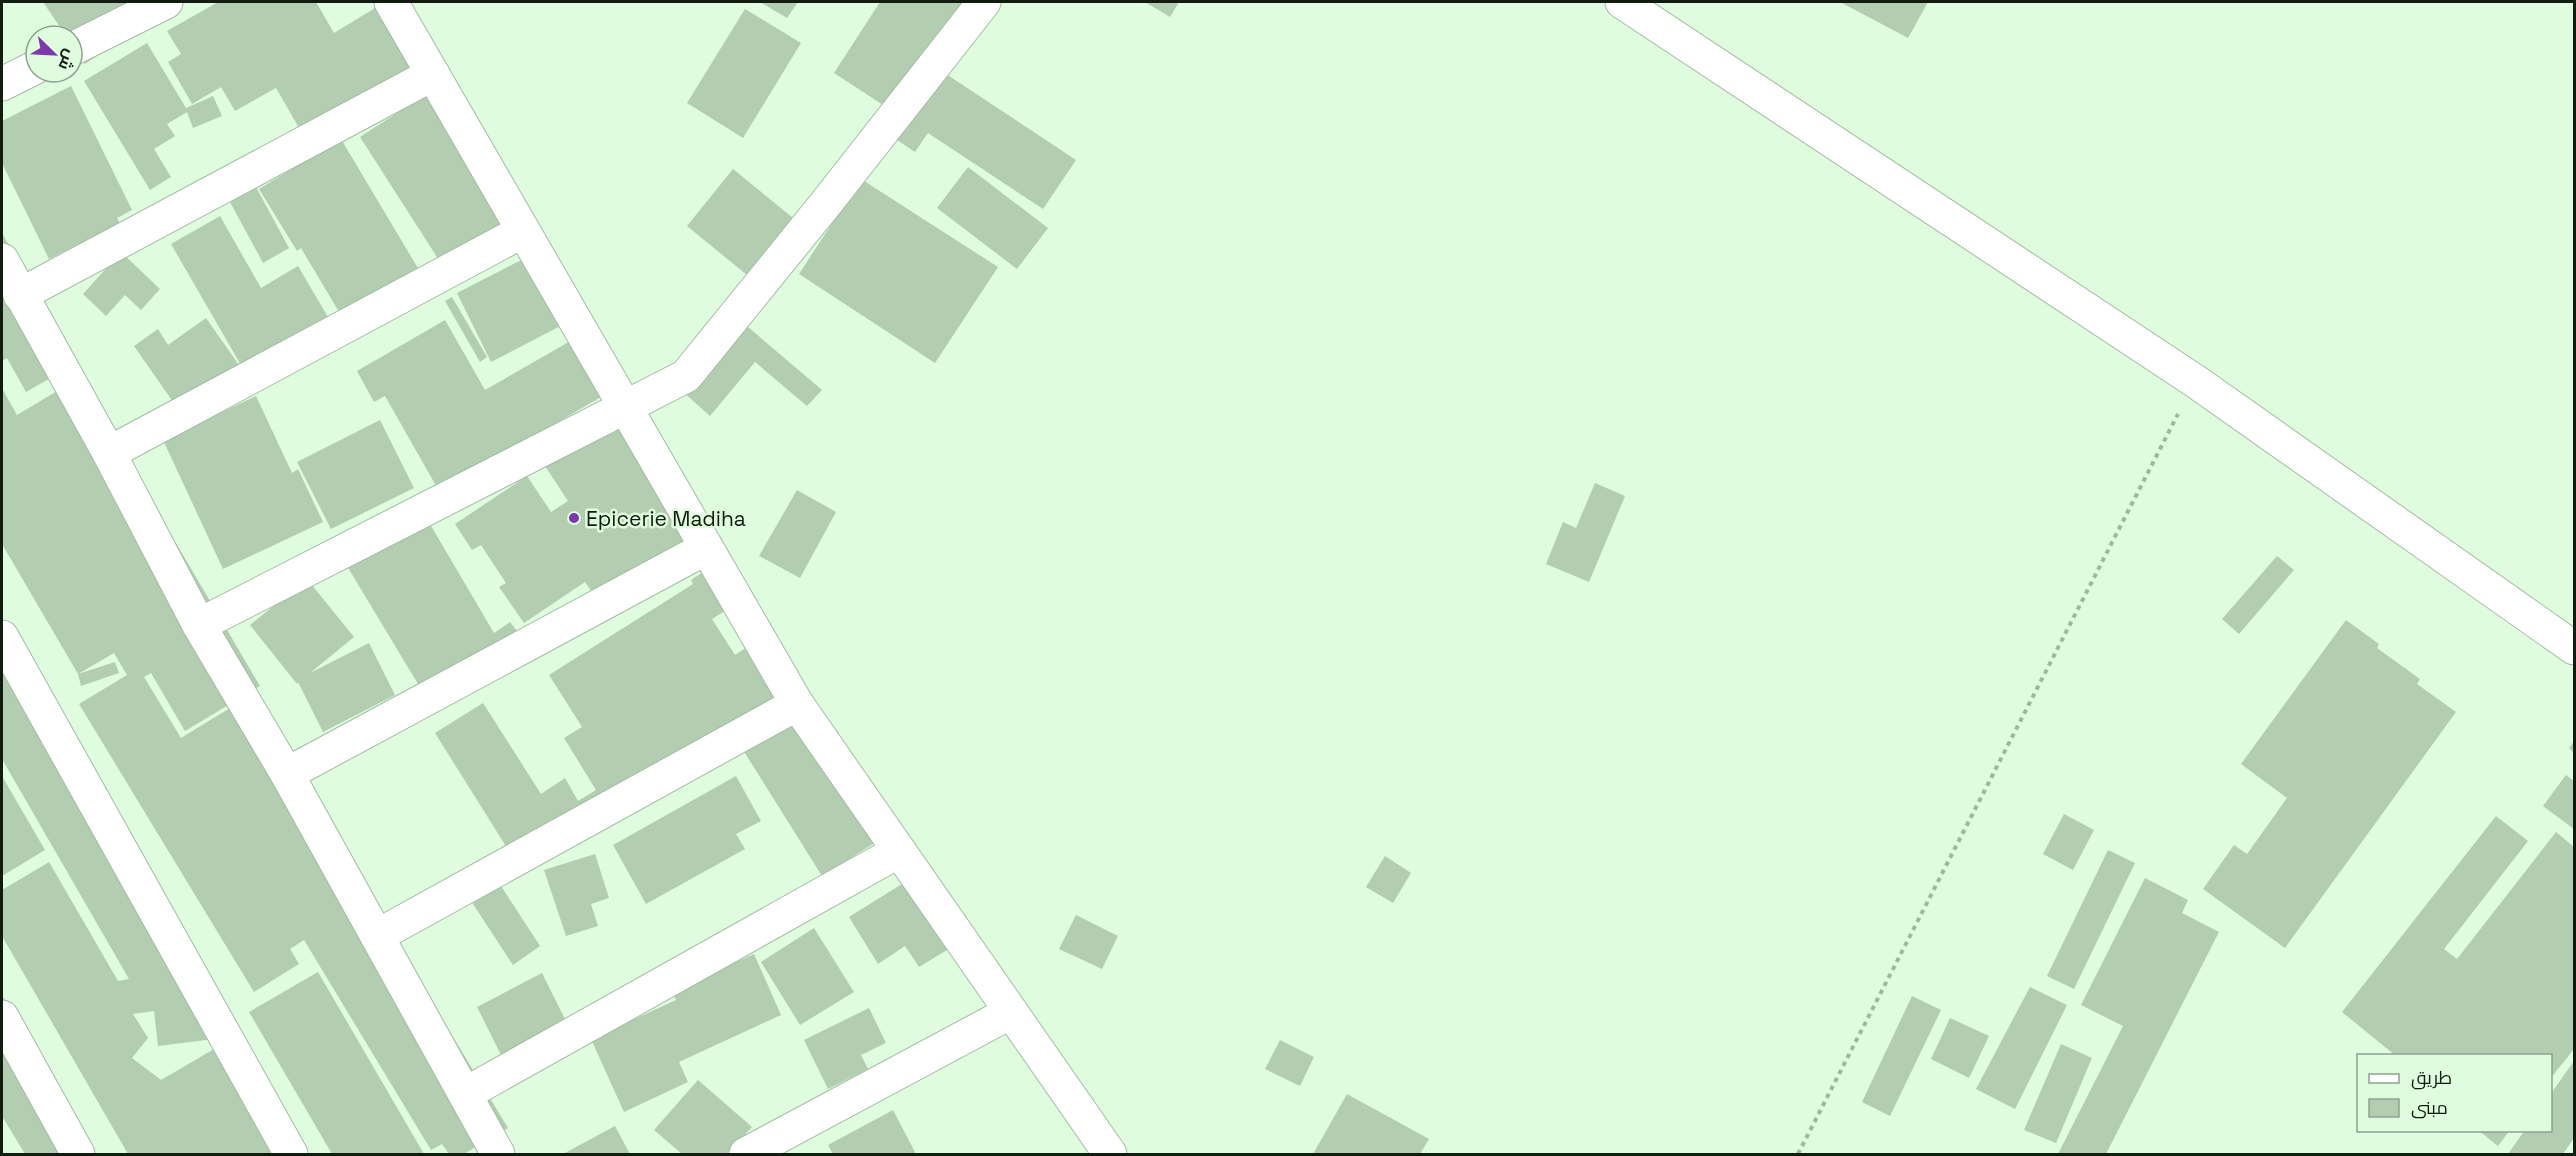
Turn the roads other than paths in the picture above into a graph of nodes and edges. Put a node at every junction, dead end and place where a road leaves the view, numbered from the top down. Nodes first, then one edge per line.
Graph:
1 (166, 2) edge
2 (391, 2) edge
3 (984, 2) edge
4 (1622, 2) edge
5 (84, 43) edge
6 (24, 73) edge
7 (433, 74) junction
8 (2, 84) edge
9 (523, 231) junction
10 (2, 260) edge
11 (21, 294) junction
12 (626, 407) junction
13 (109, 453) junction
14 (705, 548) junction
15 (199, 625) junction
16 (2, 637) edge
17 (2574, 648) edge
18 (797, 705) junction
19 (287, 774) junction
20 (899, 851) junction
21 (376, 936) junction
22 (1011, 1012) junction
23 (2, 1017) edge
24 (465, 1094) junction
25 (78, 1155) edge
26 (291, 1155) edge
27 (498, 1155) edge
28 (746, 1155) edge
29 (1110, 1155) edge

1 - 5 street
2 - 7 street
3 - 12 street
4 - 17 street
6 - 8 street
7 - 9 street
7 - 11 street
9 - 12 street
9 - 13 street
10 - 11 street
11 - 13 street
12 - 14 street
12 - 15 street
13 - 15 street
14 - 18 street
14 - 19 street
15 - 19 street
16 - 26 street
18 - 20 street
18 - 21 street
19 - 21 street
20 - 22 street
20 - 24 street
21 - 24 street
22 - 28 street
22 - 29 street
23 - 25 street
24 - 27 street

